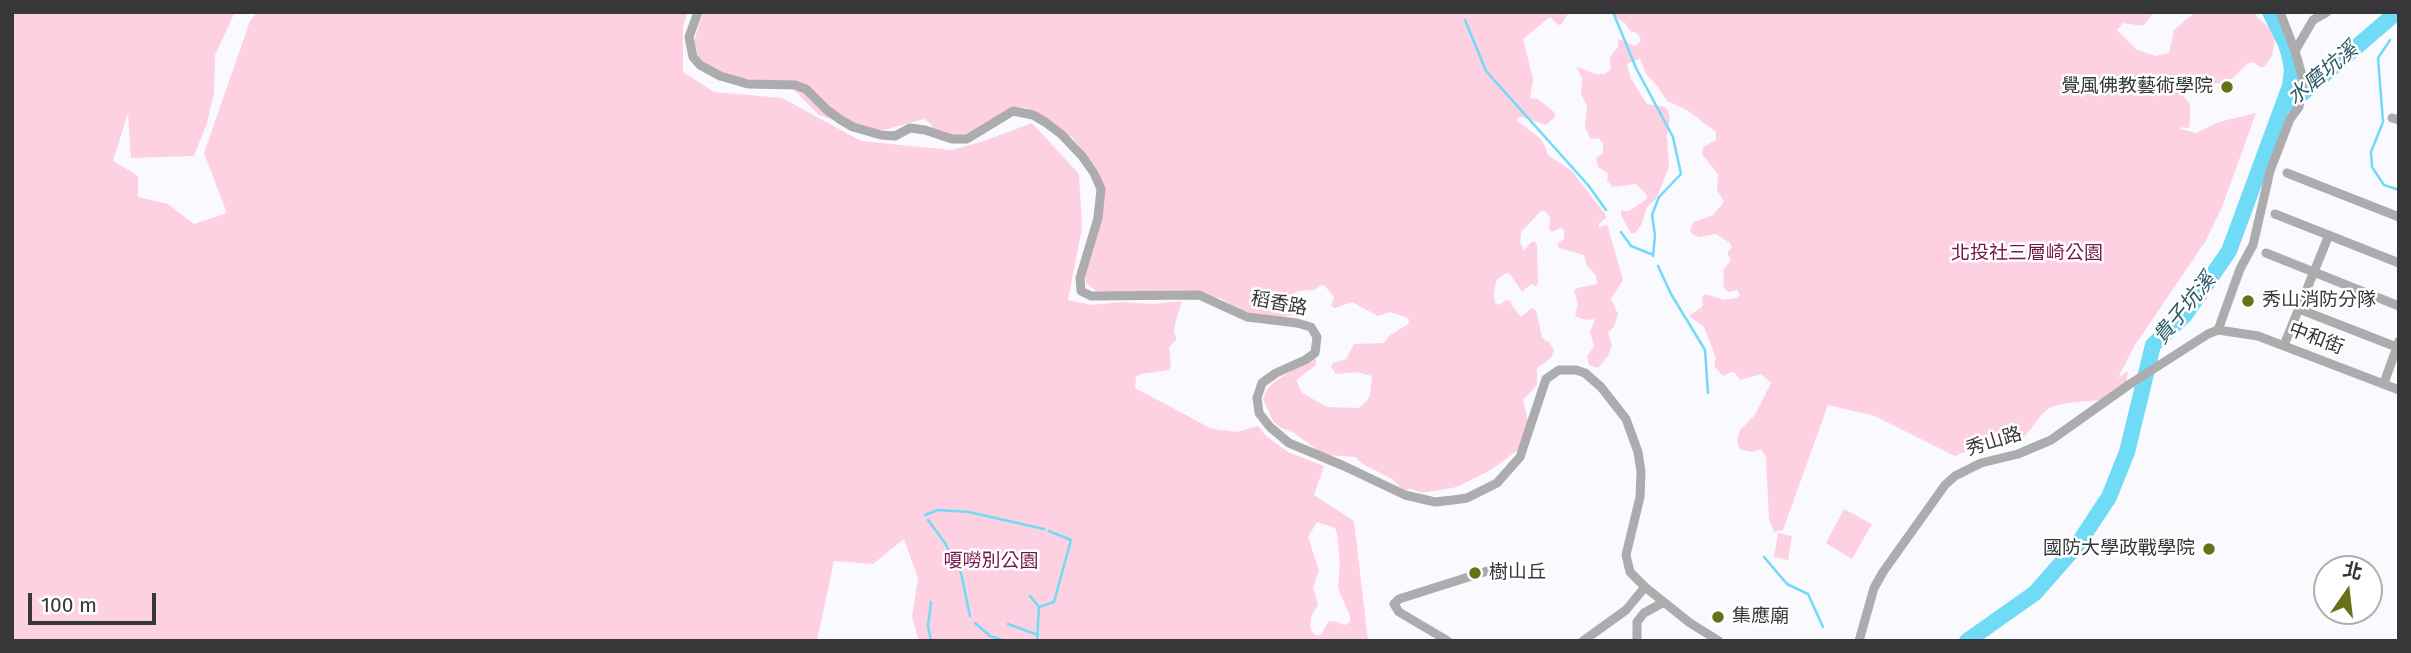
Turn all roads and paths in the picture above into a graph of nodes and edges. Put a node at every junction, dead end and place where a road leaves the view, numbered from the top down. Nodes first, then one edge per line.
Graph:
1 (698, 12) edge
2 (2280, 12) edge
3 (2327, 12) edge
4 (2295, 51) junction
5 (2287, 173) dead end
6 (2274, 214) dead end
7 (2399, 216) edge
8 (2329, 235) junction
9 (2266, 253) dead end
10 (2399, 263) edge
11 (2314, 272) junction
12 (2399, 306) edge
13 (2300, 309) junction
14 (2218, 330) junction
15 (2284, 345) junction
16 (2398, 346) edge
17 (2384, 383) junction
18 (2399, 390) edge
19 (1497, 568) dead end
20 (1645, 587) junction
21 (1664, 602) junction
22 (1448, 641) edge
23 (1583, 641) edge
24 (1637, 641) edge
25 (1719, 641) edge
26 (1859, 641) edge

1 - 20 street, 稻香路
2 - 4 street
3 - 4 street
4 - 14 street
5 - 7 street
6 - 8 street
8 - 10 street
8 - 11 street
9 - 11 street
11 - 12 street
11 - 13 street
13 - 15 street
13 - 16 street
14 - 15 street, 中和街
14 - 26 street, 秀山路
15 - 17 street, 中和街
16 - 17 street
17 - 18 street, 中和街
19 - 22 street
20 - 21 street, 稻香路
20 - 23 street
21 - 24 street
21 - 25 street, 稻香路

